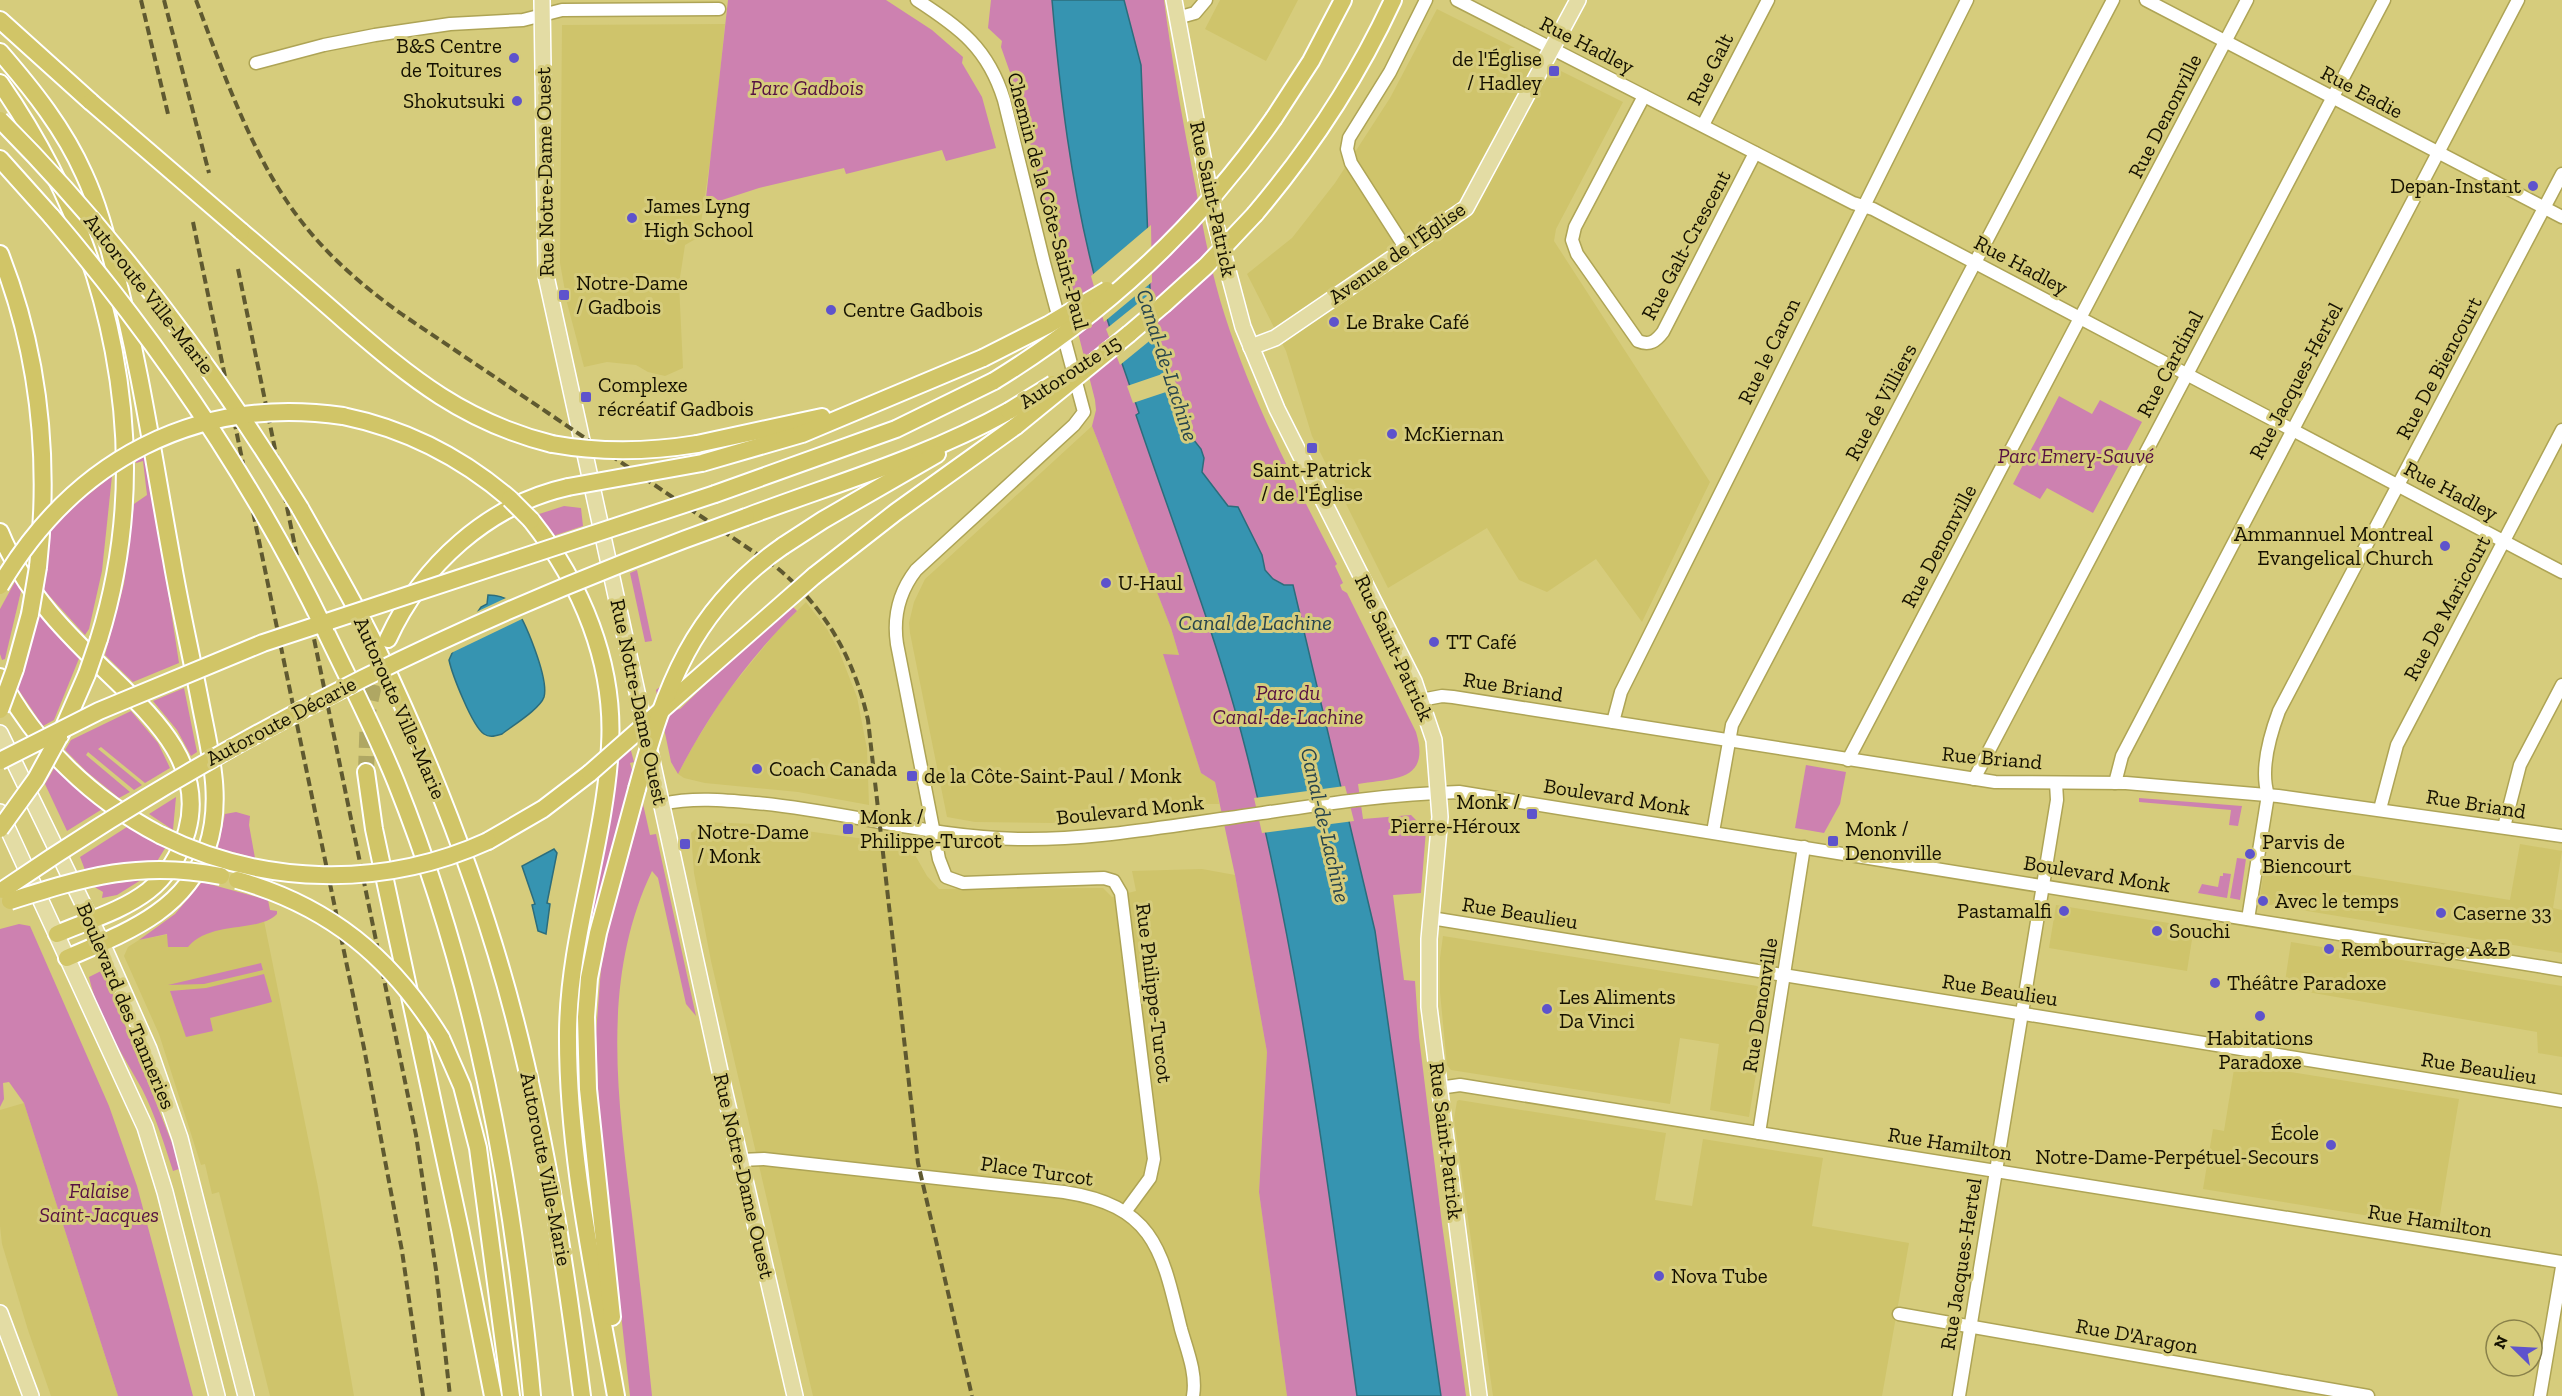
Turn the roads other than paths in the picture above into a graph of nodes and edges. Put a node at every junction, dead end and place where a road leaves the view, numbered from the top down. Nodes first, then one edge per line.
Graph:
1 (917, 0) edge
2 (1174, 0) edge
3 (1206, 0) edge
4 (1343, 0) edge
5 (1394, 0) edge
6 (1426, 0) edge
7 (1457, 0) edge
8 (1578, 0) edge
9 (1768, 0) edge
10 (1967, 0) edge
11 (2113, 0) edge
12 (2145, 0) edge
13 (2247, 0) edge
14 (2384, 0) edge
15 (2518, 0) edge
16 (659, 5) edge
17 (542, 7) edge
18 (719, 9) dead end
19 (1177, 18) junction
20 (0, 20) edge
21 (2225, 43) junction
22 (1552, 48) junction
23 (0, 52) edge
24 (256, 63) dead end
25 (0, 84) edge
26 (1644, 96) junction
27 (2332, 98) junction
28 (0, 120) edge
29 (1703, 125) junction
30 (1755, 153) junction
31 (2437, 153) junction
32 (0, 159) edge
33 (2562, 174) edge
34 (1863, 206) junction
35 (2544, 208) junction
36 (2562, 217) edge
37 (1406, 249) junction
38 (0, 254) edge
39 (1152, 260) junction
40 (1976, 263) junction
41 (2080, 318) junction
42 (1251, 347) junction
43 (2186, 374) junction
44 (875, 404) junction
45 (1013, 418) junction
46 (974, 430) junction
47 (2292, 430) junction
48 (2562, 430) edge
49 (2400, 486) junction
50 (746, 517) joint
51 (0, 532) edge
52 (2504, 541) junction
53 (2562, 572) edge
54 (0, 586) edge
55 (388, 639) dead end
56 (7, 673) edge
57 (2562, 685) edge
58 (1421, 700) junction
59 (0, 710) edge
60 (1613, 722) junction
61 (0, 733) edge
62 (1729, 740) junction
63 (1848, 760) junction
64 (0, 761) edge
65 (366, 772) tunnel mouth
66 (1974, 779) junction
67 (2056, 783) junction
68 (2115, 783) junction
69 (1439, 793) junction
70 (2268, 795) junction
71 (662, 804) junction
72 (2380, 809) junction
73 (0, 812) edge
74 (2504, 827) junction
75 (0, 830) edge
76 (934, 831) junction
77 (1713, 832) junction
78 (2562, 836) edge
79 (1804, 847) junction
80 (2042, 885) junction
81 (3, 896) edge
82 (1431, 918) junction
83 (91, 919) junction
84 (2248, 919) junction
85 (57, 934) junction
86 (102, 943) junction
87 (67, 958) junction
88 (2562, 970) edge
89 (1784, 975) junction
90 (2022, 1014) junction
91 (1439, 1088) junction
92 (2562, 1101) edge
93 (1759, 1133) junction
94 (740, 1160) junction
95 (1996, 1171) junction
96 (1125, 1212) junction
97 (2562, 1262) edge
98 (2562, 1267) edge
99 (0, 1313) edge
100 (1899, 1314) dead end
101 (1971, 1327) junction
102 (31, 1396) edge
103 (217, 1396) edge
104 (246, 1396) edge
105 (493, 1396) edge
106 (511, 1396) edge
107 (532, 1396) edge
108 (582, 1396) edge
109 (617, 1396) edge
110 (795, 1396) edge
111 (1193, 1396) edge
112 (1479, 1396) edge
113 (1959, 1396) edge
114 (2368, 1396) edge
115 (2540, 1396) edge

1 - 76 street, Chemin de la Côte-Saint-Paul
2 - 19 main road, Rue Saint-Patrick
3 - 19 street
4 - 39 highway, bridge
5 - 45 highway, Autoroute 15, bridge
6 - 37 street
7 - 22 street, Rue Hadley
8 - 22 main road, Avenue de l'Église
9 - 29 street, Rue Galt
10 - 34 street, Rue le Caron
11 - 40 street, Rue de Villiers
12 - 21 street, Rue Eadie
13 - 21 street, Rue Denonville
14 - 27 street, Rue Cardinal
15 - 31 street, Rue Jacques-Hertel
16 - 17 street
16 - 18 street
17 - 24 street
17 - 71 main road, Rue Notre-Dame Ouest
19 - 42 main road, Rue Saint-Patrick
20 - 44 highway, bridge
21 - 27 street, Rue Eadie
21 - 41 street, Rue Denonville
22 - 26 street, Rue Hadley
22 - 37 main road, Avenue de l'Église
23 - 86 highway
25 - 75 highway, bridge
26 - 29 street, Rue Hadley
26 - 30 street, Rue Galt-Crescent
27 - 31 street, Rue Eadie
27 - 43 street, Rue Cardinal
28 - 108 highway, Autoroute Ville-Marie, bridge
29 - 30 street, Rue Hadley
30 - 34 street, Rue Hadley
31 - 35 street, Rue Eadie
31 - 47 street, Rue Jacques-Hertel
32 - 107 highway, Autoroute Ville-Marie, bridge
33 - 35 street, Rue De Biencourt
34 - 40 street, Rue Hadley
34 - 60 street, Rue le Caron
35 - 36 street, Rue Eadie
35 - 49 street, Rue De Biencourt
37 - 42 main road, Avenue de l'Église
38 - 56 highway, bridge
39 - 44 highway, bridge
39 - 64 highway, bridge
40 - 41 street, Rue Hadley
40 - 62 street, Rue de Villiers
41 - 43 street, Rue Hadley
41 - 63 street, Rue Denonville
42 - 58 main road, Rue Saint-Patrick
43 - 47 street, Rue Hadley
43 - 66 street, Rue Cardinal
44 - 55 highway, bridge
45 - 46 highway, Autoroute 15
45 - 56 highway, bridge
46 - 50 highway, Autoroute 15
46 - 109 highway, bridge
47 - 49 street, Rue Hadley
47 - 68 street, Rue Jacques-Hertel
48 - 52 street, Rue De Maricourt
49 - 52 street, Rue Hadley
49 - 70 street, Rue De Biencourt
50 - 81 highway, Autoroute Décarie, bridge
51 - 83 highway
52 - 53 street, Rue Hadley
52 - 72 street, Rue De Maricourt
54 - 109 highway, bridge
56 - 59 highway, bridge
57 - 74 street
58 - 60 street, Rue Briand
58 - 69 main road, Rue Saint-Patrick
60 - 62 street, Rue Briand
61 - 83 main road, Boulevard des Tanneries
62 - 63 street, Rue Briand
62 - 77 street, Rue de Villiers
63 - 66 street, Rue Briand
65 - 105 highway
66 - 67 street, Rue Briand
67 - 68 street, Rue Briand
67 - 80 street, Rue Jacques-Hertel
68 - 70 street, Rue Briand
69 - 76 street, Boulevard Monk
69 - 77 street, Boulevard Monk
69 - 82 main road, Rue Saint-Patrick
70 - 72 street, Rue Briand
70 - 84 street, Rue De Biencourt
71 - 76 street, Boulevard Monk
71 - 94 main road, Rue Notre-Dame Ouest
72 - 74 street, Rue Briand
73 - 85 main road, Boulevard des Tanneries
74 - 78 street, Rue Briand
76 - 96 street, Rue Philippe-Turcot
77 - 79 street, Boulevard Monk
79 - 80 street, Boulevard Monk
79 - 89 street, Rue Denonville
80 - 84 street, Boulevard Monk
80 - 90 street, Rue Jacques-Hertel
81 - 106 highway, bridge
82 - 89 street, Rue Beaulieu
82 - 91 main road, Rue Saint-Patrick
83 - 85 highway
83 - 86 main road, Boulevard des Tanneries
84 - 88 street, Boulevard Monk
85 - 87 main road, Boulevard des Tanneries
86 - 87 highway
86 - 104 main road, Boulevard des Tanneries
87 - 103 main road, Boulevard des Tanneries
89 - 90 street, Rue Beaulieu
89 - 93 street, Rue Denonville
90 - 92 street, Rue Beaulieu
90 - 95 street, Rue Jacques-Hertel
91 - 93 street, Rue Hamilton
91 - 112 main road, Rue Saint-Patrick
93 - 95 street, Rue Hamilton
94 - 96 street, Place Turcot
94 - 110 main road, Rue Notre-Dame Ouest
95 - 97 street, Rue Hamilton
95 - 101 street, Rue Jacques-Hertel
96 - 111 street, Place Turcot
98 - 115 street
99 - 102 main road
100 - 101 street, Rue D'Aragon
101 - 113 street, Rue Jacques-Hertel
101 - 114 street, Rue D'Aragon

